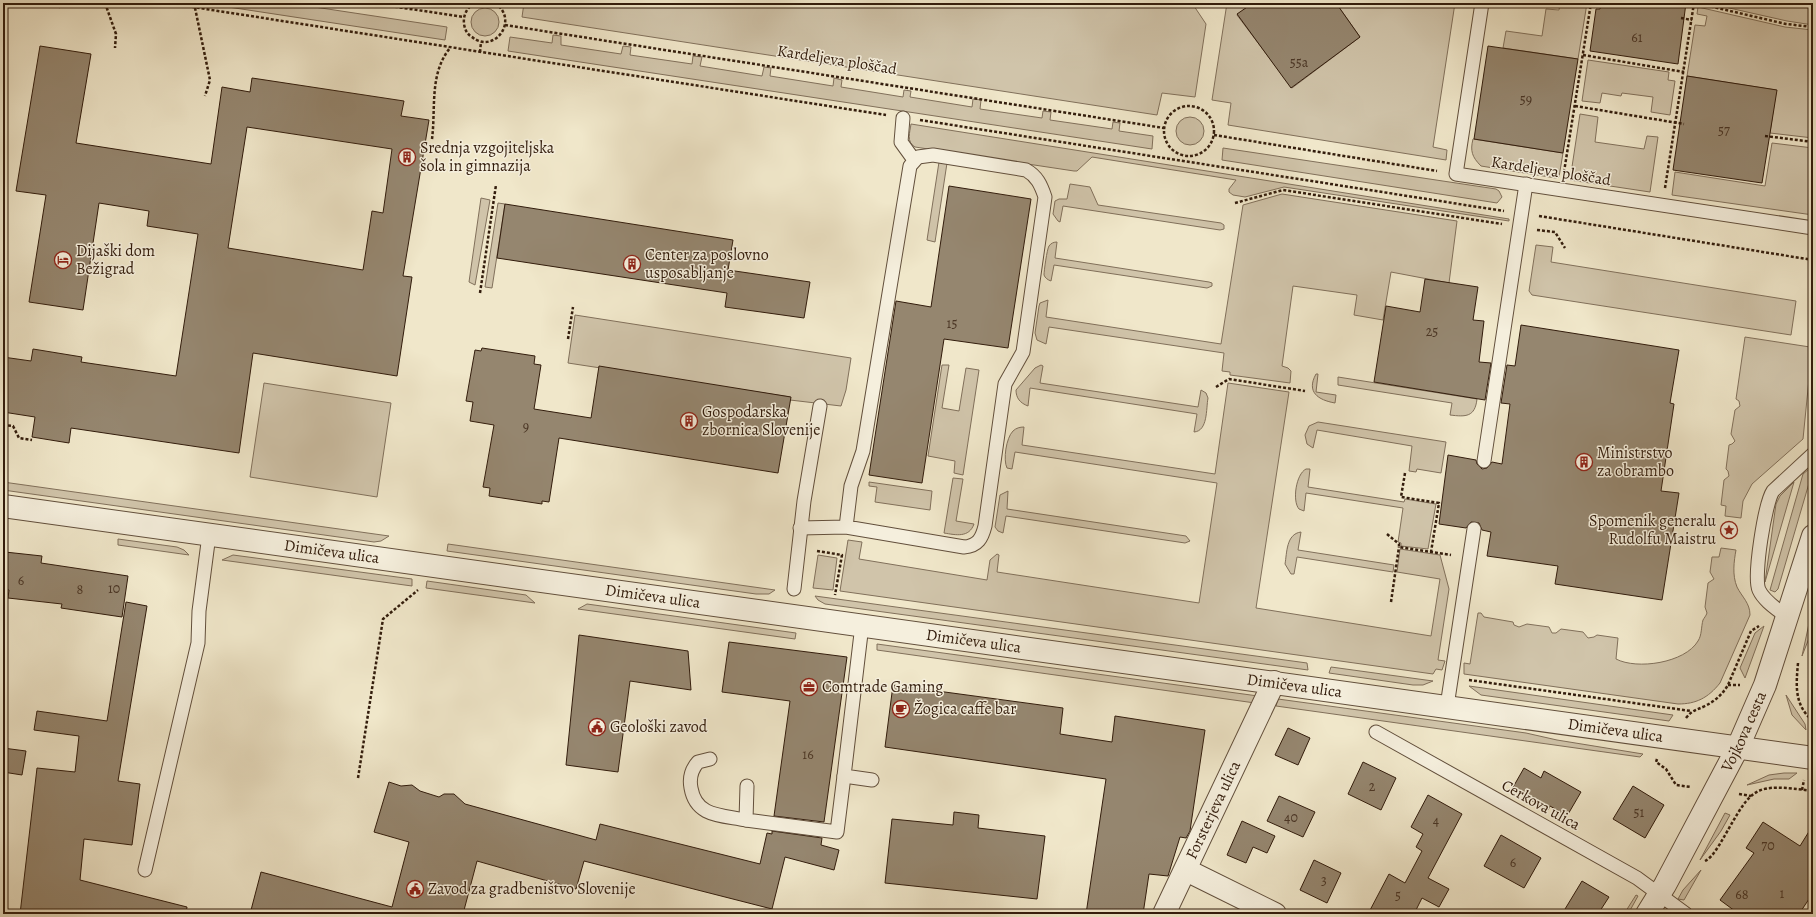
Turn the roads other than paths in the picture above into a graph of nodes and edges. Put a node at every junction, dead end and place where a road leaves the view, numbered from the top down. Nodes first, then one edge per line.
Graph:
1 (1482, 3) edge
2 (904, 118) road end
3 (914, 160) junction
4 (1526, 184) junction
5 (1813, 228) edge
6 (820, 406) dead end
7 (1813, 454) edge
8 (1484, 461) dead end
9 (3, 506) edge
10 (846, 527) junction
11 (800, 528) junction
12 (1474, 529) dead end
13 (209, 535) junction
14 (1813, 536) edge
15 (794, 589) dead end
16 (1787, 617) junction
17 (862, 625) junction
18 (1274, 682) junction
19 (1447, 706) junction
20 (1376, 732) dead end
21 (1738, 747) junction
22 (1813, 758) edge
23 (710, 759) dead end
24 (844, 776) junction
25 (872, 780) dead end
26 (747, 786) dead end
27 (746, 820) junction
28 (145, 870) dead end
29 (1186, 870) junction
30 (1659, 894) junction
31 (1164, 914) edge
32 (1275, 914) edge
33 (1647, 914) edge
34 (1686, 914) edge

1 - 4 lane, Kardeljeva ploščad
2 - 3 lane
3 - 10 lane
3 - 10 lane
4 - 5 lane, Kardeljeva ploščad
4 - 8 lane
6 - 11 lane
7 - 16 lane
9 - 13 street, Dimičeva ulica
10 - 11 lane
11 - 15 lane
12 - 19 lane
13 - 17 street, Dimičeva ulica
13 - 28 lane
14 - 16 street, Vojkova cesta
16 - 21 street, Vojkova cesta
17 - 18 street, Dimičeva ulica
17 - 24 lane
18 - 19 street, Dimičeva ulica
18 - 29 street, Forsterjeva ulica
19 - 21 street, Dimičeva ulica
20 - 30 lane, Cerkova ulica
21 - 22 street, Dimičeva ulica
21 - 30 street, Vojkova cesta
23 - 27 lane
24 - 25 lane
24 - 27 lane
26 - 27 lane
29 - 31 street, Forsterjeva ulica
29 - 32 street
30 - 33 street, Vojkova cesta
30 - 34 lane, Cerkova ulica

